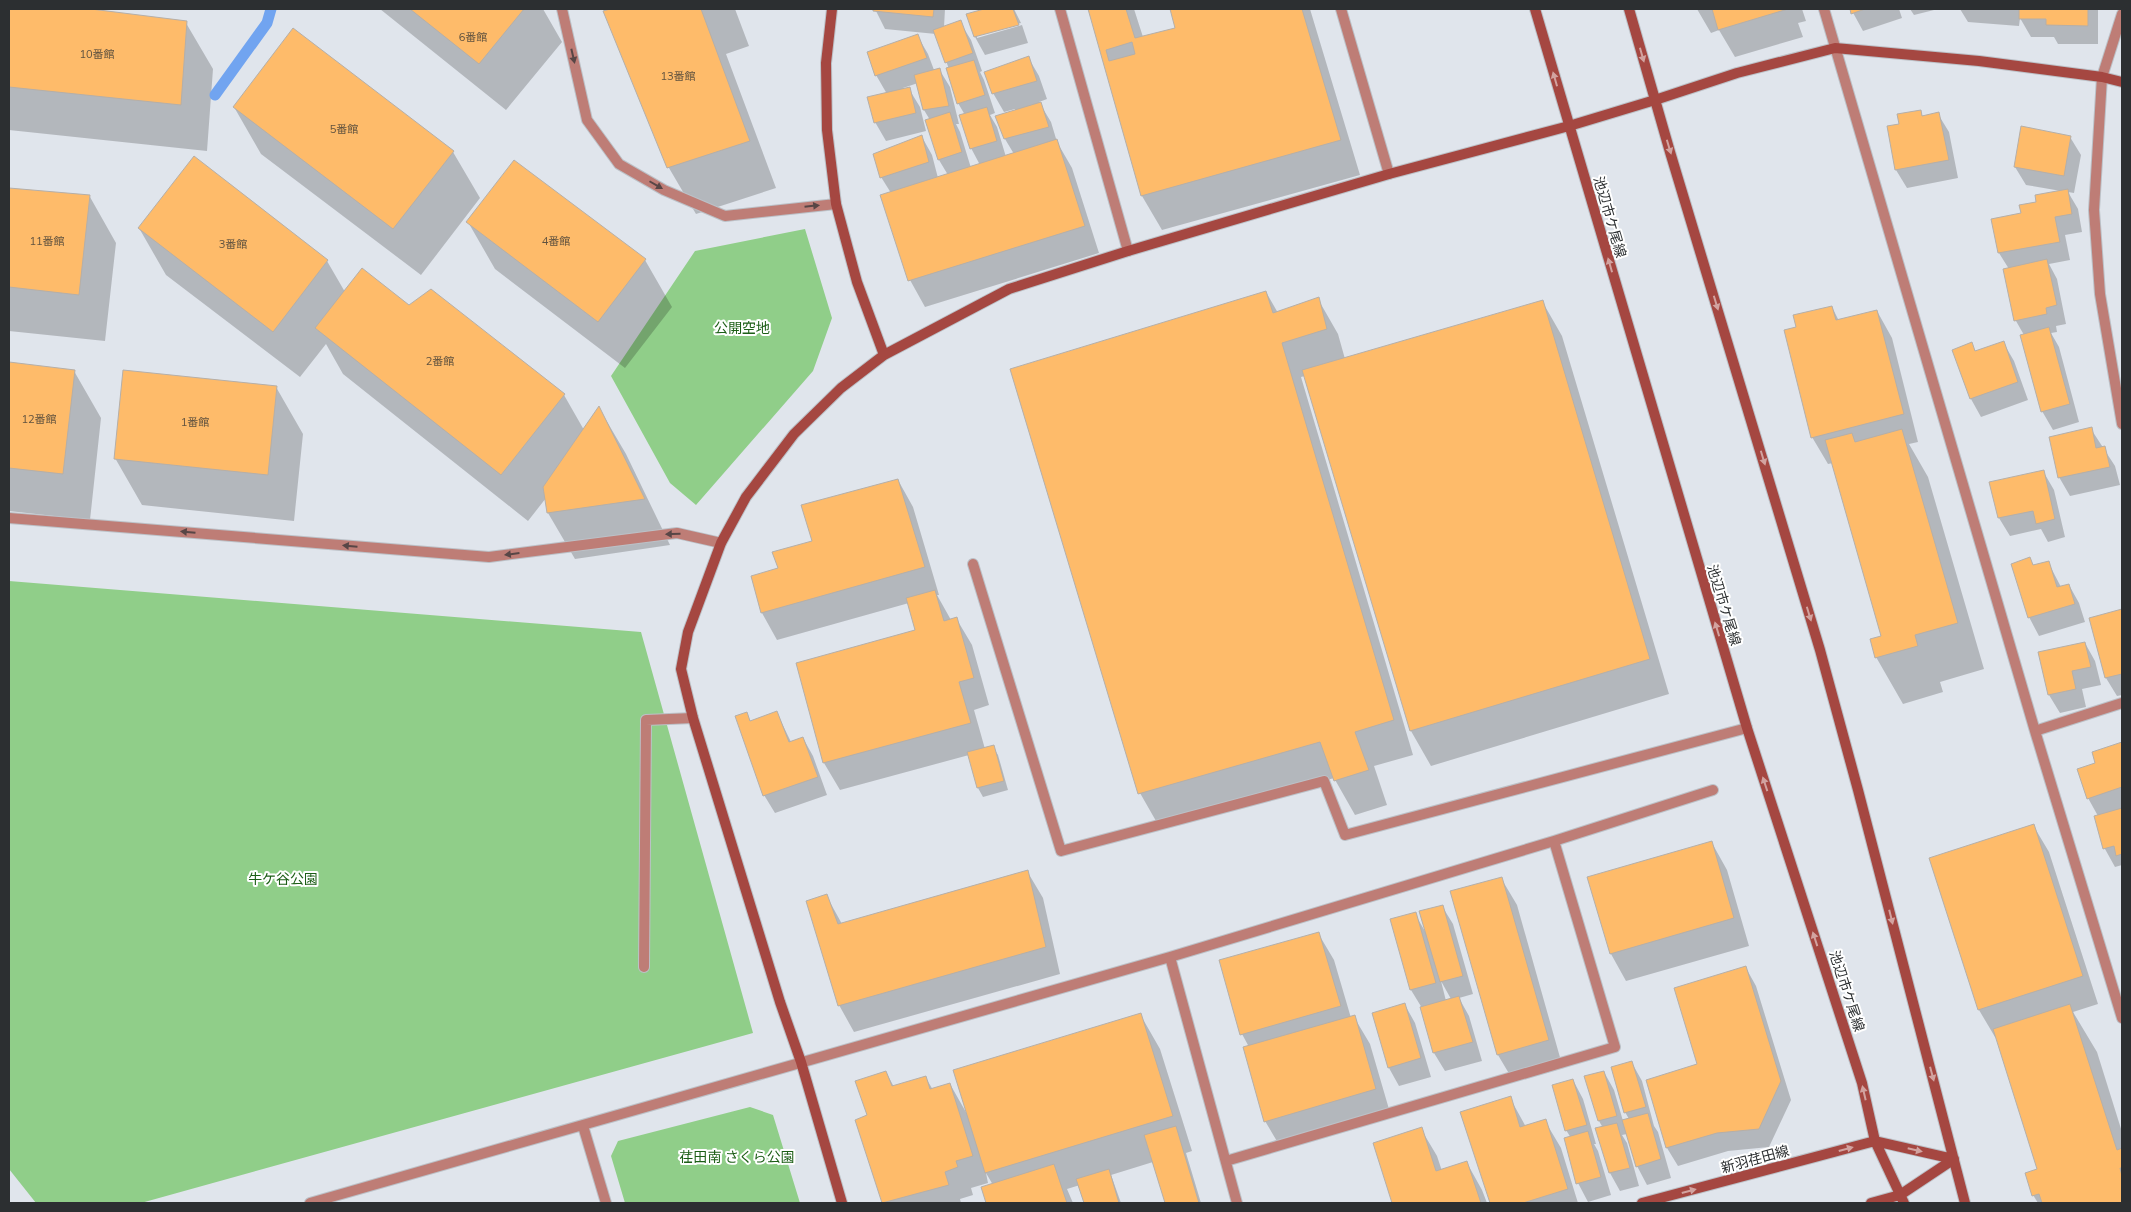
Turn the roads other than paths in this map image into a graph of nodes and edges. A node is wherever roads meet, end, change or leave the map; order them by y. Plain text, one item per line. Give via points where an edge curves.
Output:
1 (562, 9) edge
2 (832, 9) edge
3 (1060, 9) edge
4 (1341, 9) edge
5 (1535, 9) edge
6 (1629, 9) edge
7 (1824, 9) edge
8 (2122, 14) edge
9 (1835, 48) junction
10 (2102, 77) junction
11 (2122, 82) edge
12 (1655, 100) junction
13 (1569, 126) junction
14 (1389, 174) junction
15 (836, 204) junction
16 (1128, 251) junction
17 (884, 355) junction
18 (2122, 424) edge
19 (9, 518) edge
20 (721, 543) junction
21 (973, 564) dead end
22 (2122, 703) edge
23 (693, 718) junction
24 (1747, 728) junction
25 (2035, 731) junction
26 (1713, 790) dead end
27 (1554, 841) junction
28 (1170, 957) junction
29 (644, 967) dead end
30 (2122, 1018) edge
31 (801, 1062) junction
32 (583, 1126) junction
33 (1875, 1141) junction
34 (1954, 1159) junction
35 (1226, 1162) junction
36 (1902, 1199) edge
37 (310, 1203) edge
38 (606, 1203) edge
39 (842, 1203) edge
40 (1237, 1203) edge
41 (1642, 1203) edge
42 (1871, 1203) edge
43 (1965, 1203) edge

1 -> 15 street via 587,120 619,164 664,190 725,216
2 - 15 street via 826,63 827,130
3 - 16 street
4 - 14 street
13 -> 5 street, 池辺市ケ尾線
6 -> 12 street
7 - 9 street
8 - 10 street
9 - 10 street via 1979,61
9 - 12 street via 1737,73
9 - 25 street
10 - 11 street
10 - 18 street via 2094,210 2100,294
12 - 13 street
12 -> 34 street via 1820,650
13 - 14 street
24 -> 13 street, 池辺市ケ尾線
14 - 16 street
15 - 17 street via 857,282
16 - 17 street via 1009,289
17 - 20 street via 841,388 794,434 746,497
20 -> 19 street via 677,533 489,557
20 - 23 street via 688,632 681,669
21 - 24 street via 1062,851 1324,781 1345,835
22 - 25 street
23 - 29 street via 646,720
23 - 31 street
33 -> 24 street, 池辺市ケ尾線 via 1862,1083
25 - 30 street
26 - 27 street
27 - 28 street
27 - 35 street via 1615,1047
28 - 31 street
28 - 35 street
31 - 32 street
31 - 39 street
32 - 37 street
32 - 38 street
33 -> 34 street
33 - 36 street, 池辺市ケ尾線
41 -> 33 street, 新羽荏田線
34 - 36 street
34 - 43 street
35 - 40 street
36 - 42 street

